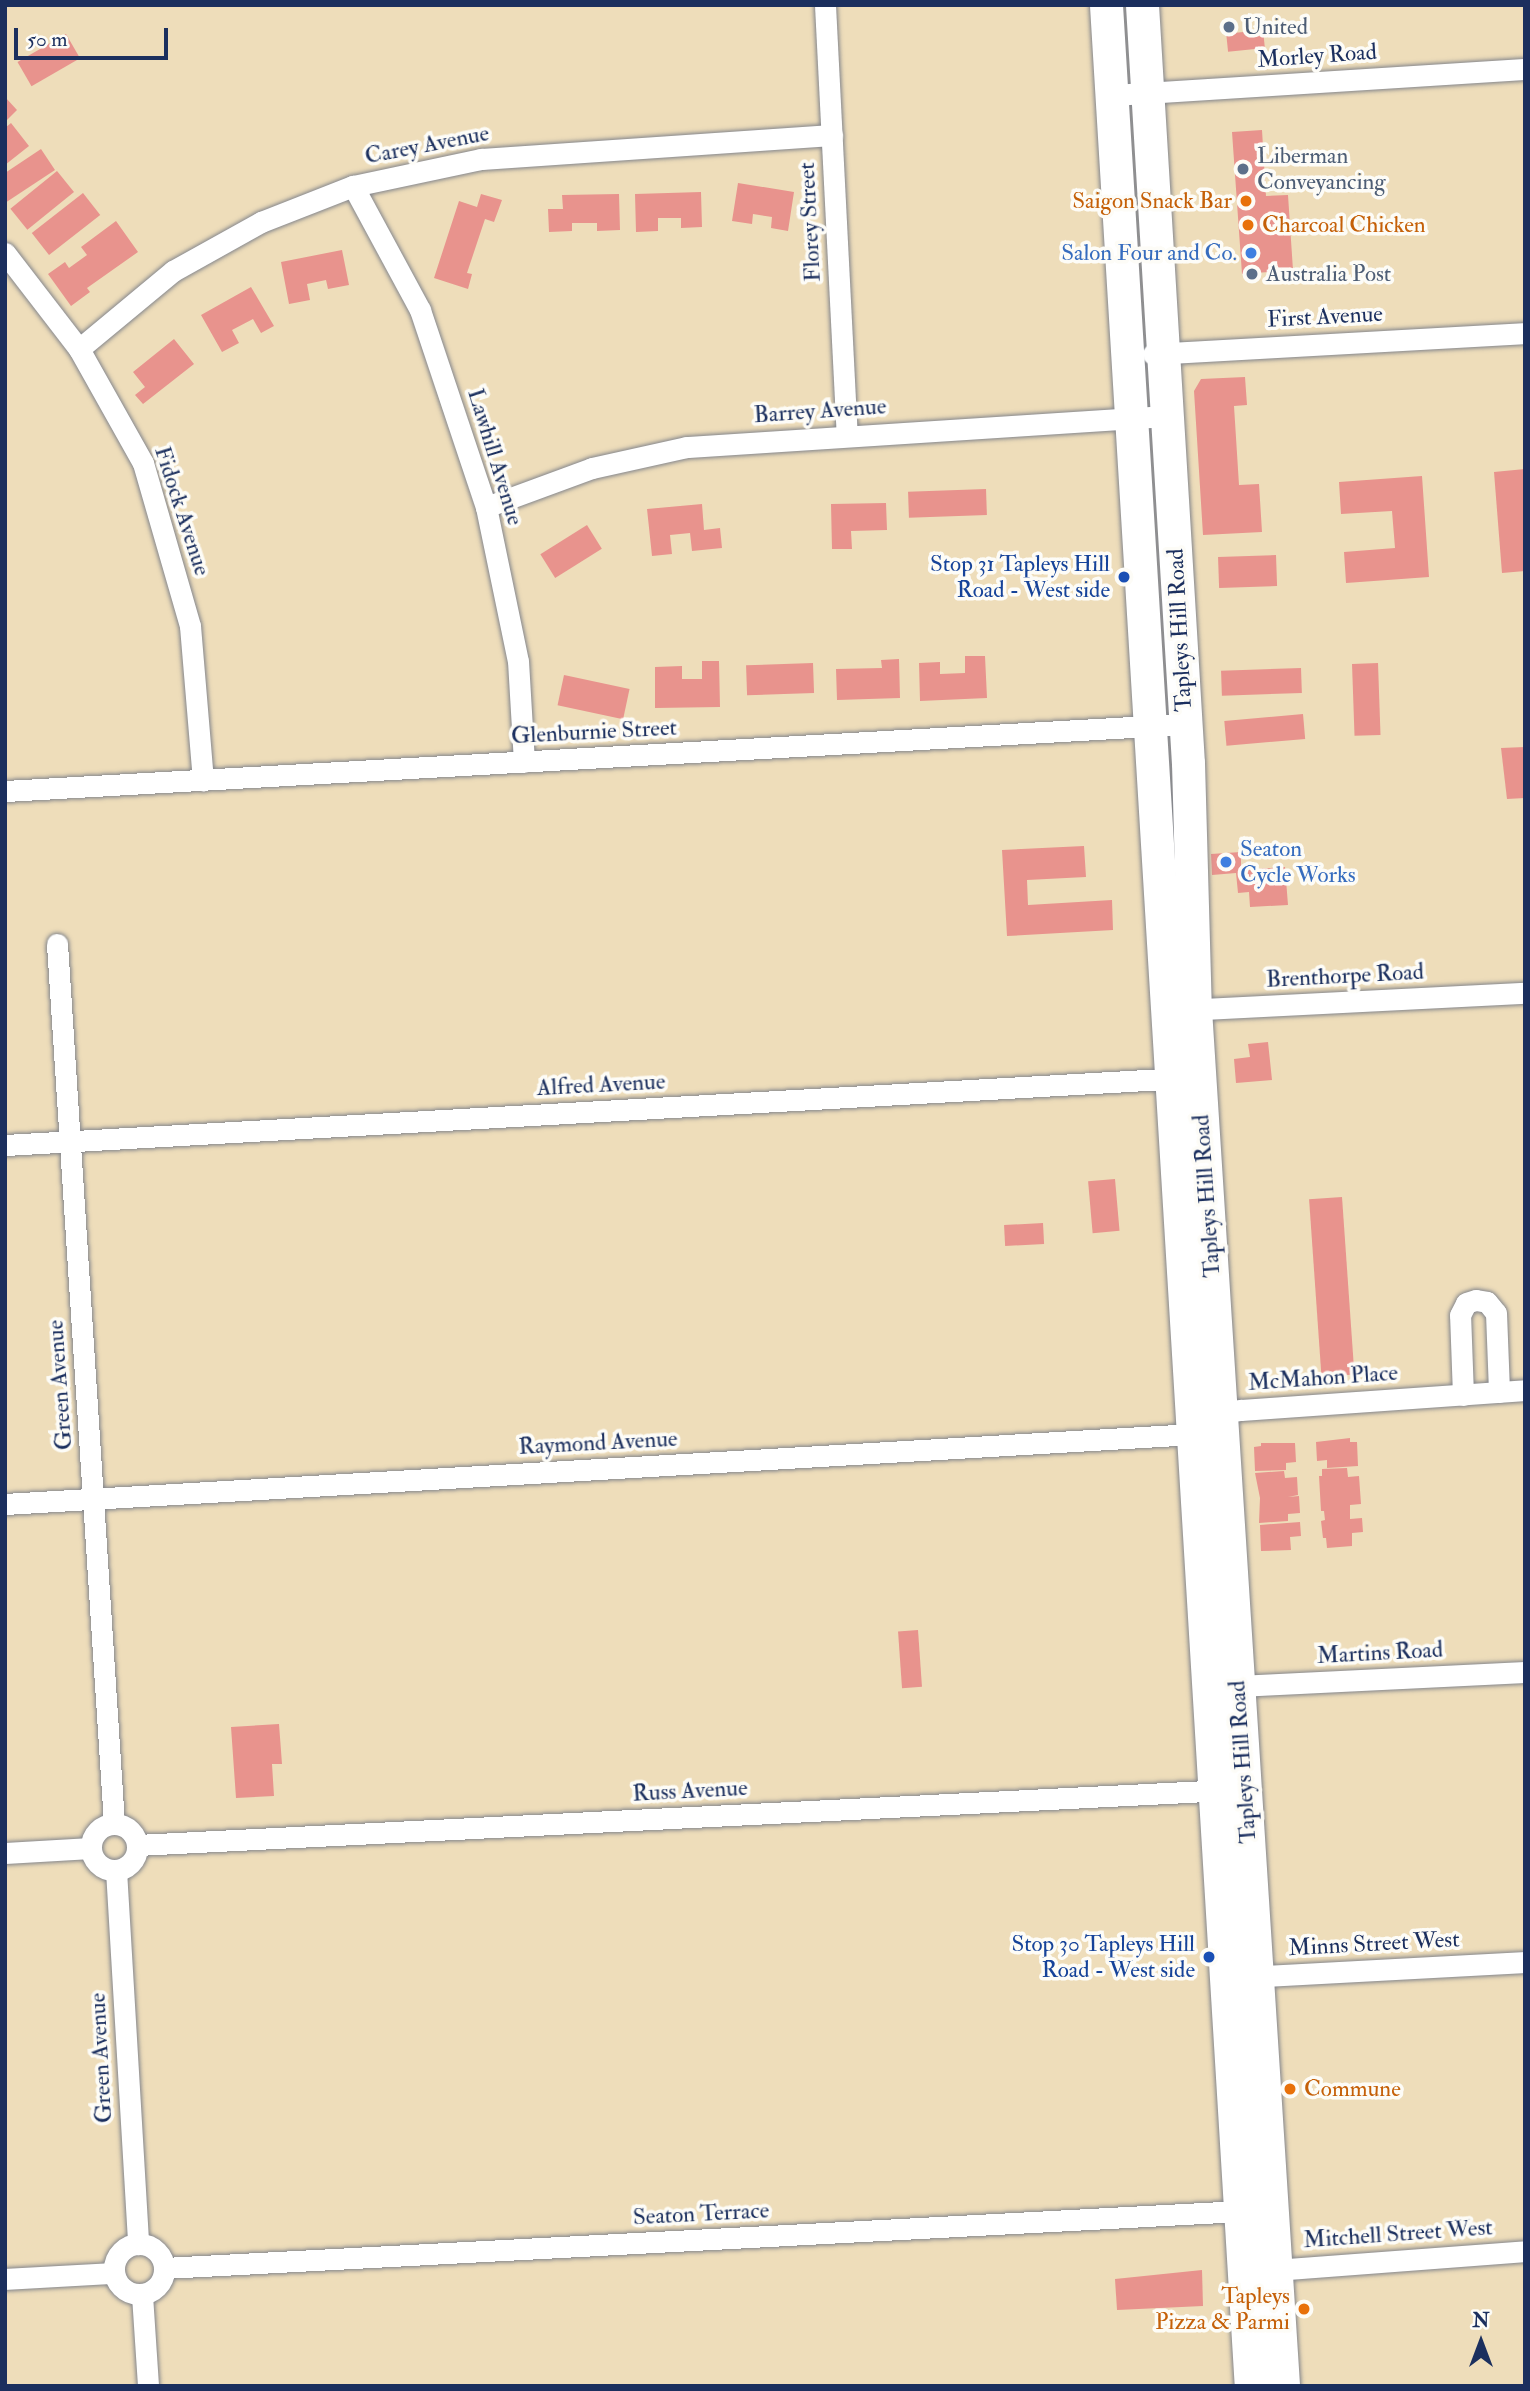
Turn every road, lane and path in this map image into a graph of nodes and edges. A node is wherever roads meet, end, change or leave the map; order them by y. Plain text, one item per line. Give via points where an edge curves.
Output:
1 (825, 5) edge
2 (1106, 5) edge
3 (1142, 5) edge
4 (1525, 69) edge
5 (1147, 94) junction
6 (1112, 95) junction
7 (832, 135) junction
8 (353, 186) junction
9 (5, 253) edge
10 (1525, 333) edge
11 (79, 349) junction
12 (1163, 353) junction
13 (1128, 355) junction
14 (1167, 416) junction
15 (1131, 417) junction
16 (847, 435) junction
17 (486, 507) junction
18 (1185, 724) junction
19 (1150, 727) junction
20 (524, 762) junction
21 (204, 780) junction
22 (5, 791) edge
23 (57, 944) dead end
24 (1525, 993) edge
25 (1181, 1010) junction
26 (1185, 1077) junction
27 (72, 1142) junction
28 (5, 1145) edge
29 (1525, 1390) edge
30 (1499, 1392) junction
31 (1463, 1395) junction
32 (1220, 1413) junction
33 (1193, 1434) junction
34 (93, 1499) junction
35 (5, 1504) edge
36 (1525, 1672) edge
37 (1238, 1686) junction
38 (1230, 1790) junction
39 (114, 1824) junction
40 (137, 1845) junction
41 (91, 1848) junction
42 (5, 1853) edge
43 (116, 1870) junction
44 (1525, 1962) edge
45 (1241, 1977) junction
46 (1240, 2211) junction
47 (138, 2244) junction
48 (1525, 2251) edge
49 (164, 2268) junction
50 (1275, 2270) junction
51 (113, 2273) junction
52 (5, 2280) edge
53 (142, 2295) junction
54 (148, 2386) edge
55 (1251, 2386) edge
56 (1283, 2386) edge

1 - 7 street, Florey Street
2 - 6 main road, Tapleys Hill Road
3 - 5 main road, Tapleys Hill Road
4 - 5 street, Morley Road
5 - 6 street, Morley Road
5 - 12 main road, Tapleys Hill Road
6 - 13 main road, Tapleys Hill Road
7 - 8 street, Carey Avenue via 481,159
7 - 16 street, Florey Street
8 - 11 street, Carey Avenue via 261,222 173,271
8 - 17 street, Lawhill Avenue via 420,310
9 - 11 street, Fidock Avenue
10 - 12 street, First Avenue
11 - 21 street, Fidock Avenue via 144,463 190,626
12 - 13 street, First Avenue
12 - 14 main road, Tapleys Hill Road
13 - 15 main road, Tapleys Hill Road
14 - 15 street, Barrey Avenue
14 - 18 main road, Tapleys Hill Road
15 - 16 street, Barrey Avenue
15 - 19 main road, Tapleys Hill Road
16 - 17 street, Barrey Avenue via 688,447 592,468
17 - 20 street, Lawhill Avenue via 517,661
18 - 19 street, Glenburnie Street
18 - 25 main road, Tapleys Hill Road
19 - 20 street, Glenburnie Street
19 - 25 main road, Tapleys Hill Road
20 - 21 street, Glenburnie Street
21 - 22 street, Glenburnie Street
23 - 27 street, Green Avenue
24 - 25 street, Brenthorpe Road
25 - 26 main road, Tapleys Hill Road
26 - 27 street, Alfred Avenue
26 - 32 main road, Tapleys Hill Road
26 - 33 main road, Tapleys Hill Road
27 - 28 street, Alfred Avenue
27 - 34 street, Green Avenue
29 - 30 street, McMahon Place
30 - 31 street, McMahon Place
30 - 31 street via 1496,1312 1487,1302 1476,1300 1466,1303 1460,1315
31 - 32 street, McMahon Place
32 - 33 street, McMahon Place
32 - 37 main road, Tapleys Hill Road
33 - 34 street, Raymond Avenue
33 - 38 main road, Tapleys Hill Road
34 - 35 street, Raymond Avenue
34 - 39 street, Green Avenue
36 - 37 street, Martins Road
37 - 38 main road, Tapleys Hill Road
38 - 40 street, Russ Avenue
38 - 45 main road, Tapleys Hill Road
39 - 40 street via 132,1833
39 - 41 street via 95,1834
40 - 43 street via 134,1859
41 - 42 street
41 - 43 street via 96,1862
43 - 47 street, Green Avenue
44 - 45 street, Minns Street West
45 - 46 main road, Tapleys Hill Road
45 - 50 main road, Tapleys Hill Road
46 - 49 street, Seaton Terrace
46 - 55 main road, Tapleys Hill Road
47 - 49 street via 152,2247
47 - 51 street via 122,2250
48 - 50 street, Mitchell Street West
49 - 53 street via 158,2286
50 - 56 main road, Tapleys Hill Road
51 - 52 street
51 - 53 street via 123,2290
53 - 54 street

